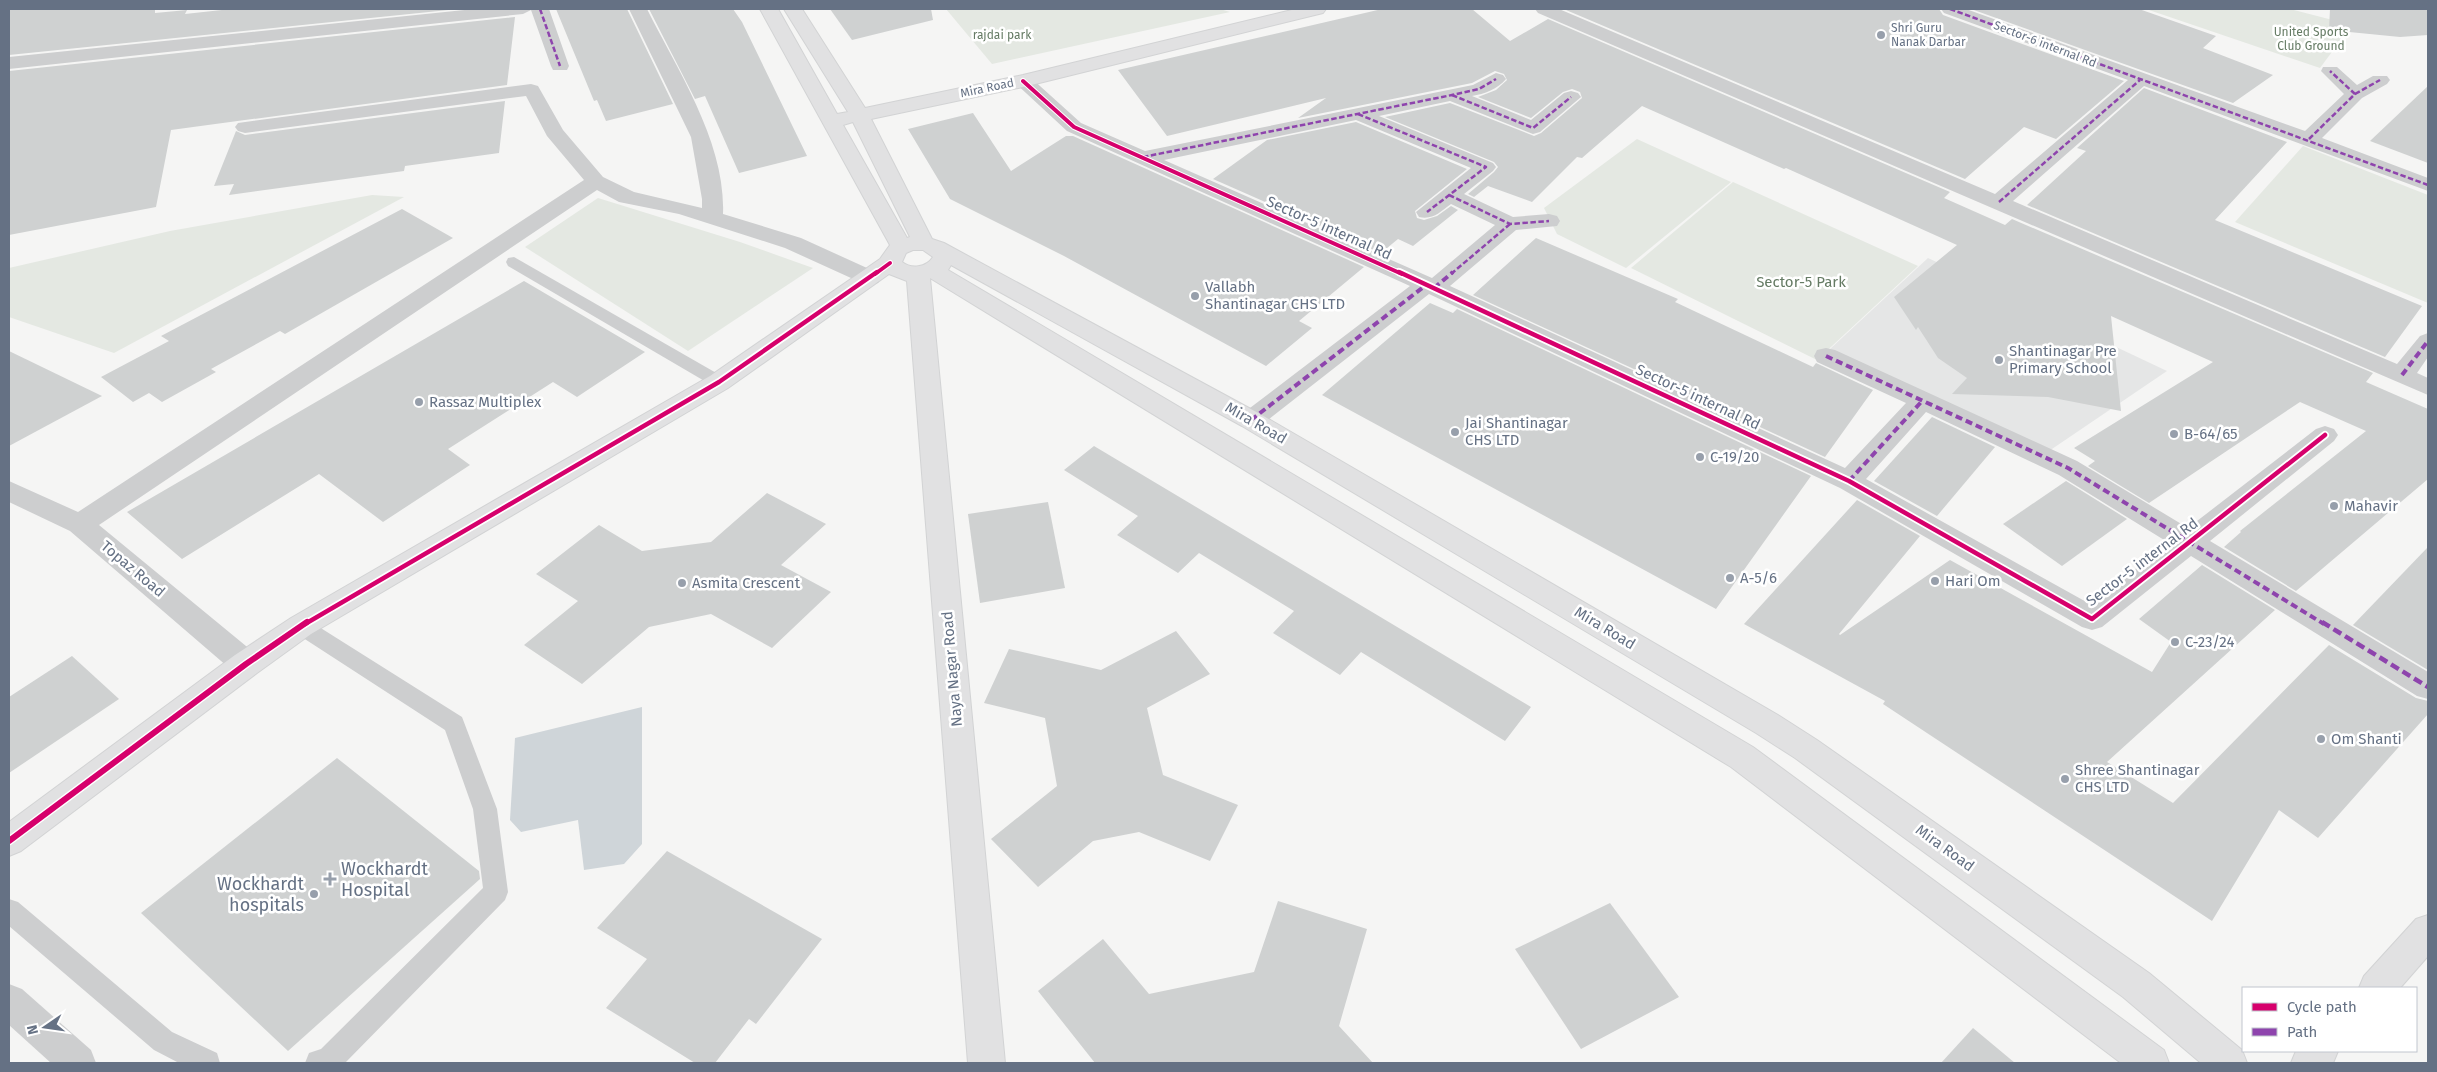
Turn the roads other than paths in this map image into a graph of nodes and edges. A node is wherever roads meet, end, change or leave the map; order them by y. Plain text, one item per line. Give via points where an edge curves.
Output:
1 (523, 9) edge
2 (540, 9) edge
3 (638, 9) edge
4 (769, 9) edge
5 (793, 9) edge
6 (1317, 9) edge
7 (1544, 9) edge
8 (1950, 9) edge
9 (9, 63) edge
10 (560, 66) dead end
11 (2330, 71) dead end
12 (1496, 79) dead end
13 (2140, 80) junction
14 (2380, 80) dead end
15 (1023, 81) junction
16 (2355, 94) junction
17 (1452, 95) junction
18 (1571, 97) dead end
19 (860, 114) junction
20 (1358, 114) junction
21 (832, 121) junction
22 (245, 127) dead end
23 (2310, 139) junction
24 (1141, 158) junction
25 (596, 181) junction
26 (2428, 185) edge
27 (1449, 195) junction
28 (1999, 202) junction
29 (1428, 212) dead end
30 (712, 218) junction
31 (1549, 220) dead end
32 (1510, 224) junction
33 (929, 260) junction
34 (514, 262) dead end
35 (887, 262) junction
36 (1430, 286) junction
37 (2428, 341) edge
38 (1826, 356) dead end
39 (2402, 375) junction
40 (719, 382) junction
41 (2428, 386) edge
42 (1923, 400) junction
43 (1251, 420) junction
44 (2325, 435) dead end
45 (1849, 481) junction
46 (9, 491) edge
47 (80, 524) junction
48 (2190, 541) junction
49 (301, 626) junction
50 (246, 664) junction
51 (2428, 687) edge
52 (9, 841) edge
53 (9, 910) edge
54 (2428, 932) edge
55 (2378, 987) edge
56 (9, 1001) edge
57 (2319, 1052) edge
58 (78, 1063) edge
59 (207, 1063) edge
60 (319, 1063) edge
61 (986, 1063) edge
62 (2151, 1063) edge
63 (2229, 1063) edge
64 (2309, 1063) edge

1 - 9 street
2 - 10 street
3 - 30 street via 701,136 713,198
4 - 21 main road
5 - 19 main road
6 - 15 main road, Mira Road
7 - 28 street
8 - 13 street, Sector-6 internal Rd
11 - 16 street
12 - 17 street via 1479,89
13 - 23 street, Sector-6 internal Rd
13 - 28 street
14 - 16 street
15 - 19 main road, Mira Road
15 - 24 street, Sector-5 internal Rd via 1074,128
16 - 23 street
17 - 18 street via 1533,128
17 - 20 street
19 - 21 main road, Mira Road
19 - 33 main road
20 - 24 street
20 - 27 street via 1486,166
21 - 35 main road
22 - 25 street via 530,90 554,132
23 - 26 street, Sector-6 internal Rd
24 - 36 street, Sector-5 internal Rd
25 - 30 street via 627,197
25 - 47 street
27 - 29 street
27 - 32 street
28 - 39 street
30 - 35 street via 793,243
31 - 32 street
32 - 36 street
33 - 35 main road
33 - 35 main road, Mira Road via 905,274
33 - 43 main road, Mira Road
33 - 61 main road, Naya Nagar Road
33 - 62 main road, Mira Road via 1742,757
34 - 40 lane
35 - 40 main road
36 - 43 street
36 - 45 street, Sector-5 internal Rd
37 - 39 street
38 - 42 street, Sector-5 internal Rd
39 - 41 street
40 - 49 main road
42 - 45 street
42 - 48 street, Sector-5 internal Rd via 2068,468
43 - 63 main road, Mira Road via 1806,749 2136,986
44 - 48 street, Sector-5 internal Rd
45 - 48 street, Sector-5 internal Rd via 2092,618
46 - 47 street, Topaz Road
47 - 50 street, Topaz Road
48 - 51 street, Sector-5 internal Rd
49 - 50 main road
49 - 60 lane via 454,724 485,809 496,892 330,1059
50 - 52 main road
53 - 59 lane via 163,1041
54 - 55 main road
56 - 58 street
57 - 64 main road

